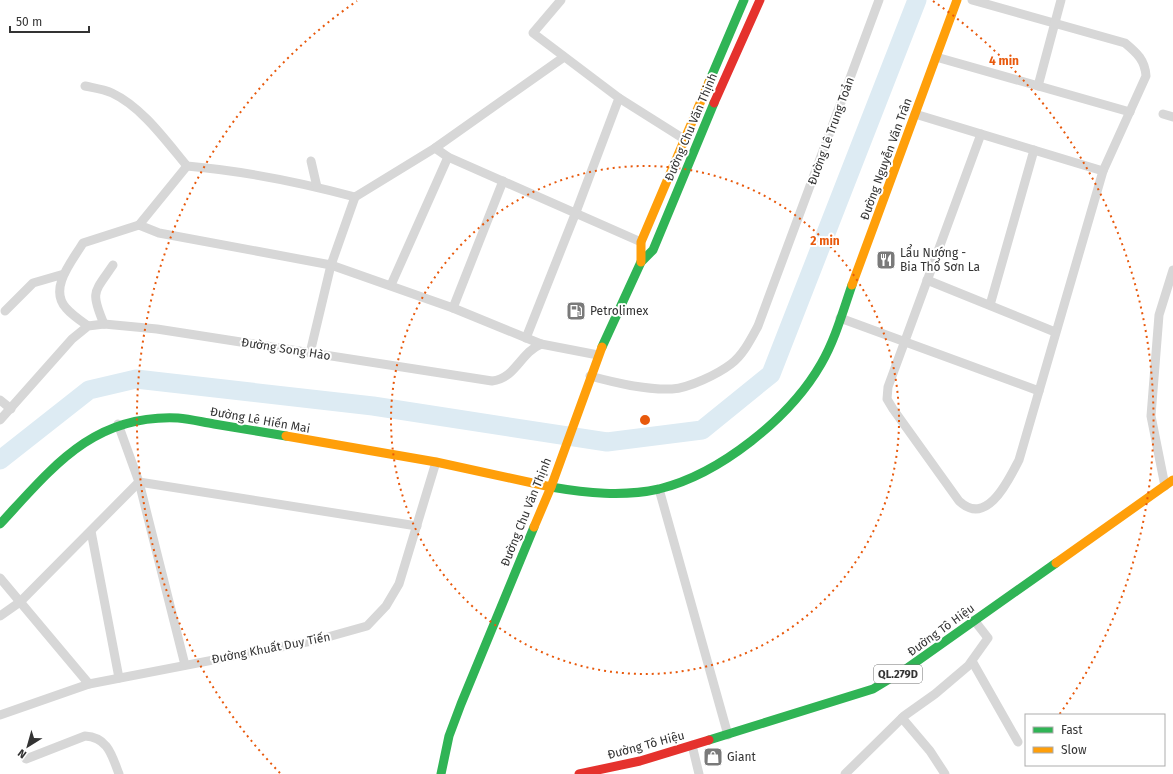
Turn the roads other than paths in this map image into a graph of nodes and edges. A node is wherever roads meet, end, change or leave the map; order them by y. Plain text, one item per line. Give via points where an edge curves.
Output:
1 (561, 0) edge
2 (744, 0) edge
3 (760, 0) edge
4 (879, 0) edge
5 (957, 0) edge
6 (972, 0) edge
7 (1061, 0) edge
8 (1055, 23) junction
9 (564, 57) junction
10 (936, 57) junction
11 (85, 86) dead end
12 (1038, 86) junction
13 (619, 98) junction
14 (1130, 112) junction
15 (915, 114) junction
16 (1163, 114) dead end
17 (1173, 117) edge
18 (981, 134) junction
19 (684, 139) junction
20 (435, 148) junction
21 (1034, 150) junction
22 (448, 157) junction
23 (311, 161) dead end
24 (187, 166) junction
25 (1103, 171) junction
26 (503, 181) junction
27 (317, 187) junction
28 (355, 197) junction
29 (576, 212) junction
30 (139, 225) junction
31 (642, 242) junction
32 (641, 262) junction
33 (114, 265) dead end
34 (331, 265) junction
35 (1173, 270) edge
36 (64, 274) junction
37 (927, 280) junction
38 (391, 285) junction
39 (990, 305) junction
40 (453, 308) junction
41 (4, 311) dead end
42 (840, 318) junction
43 (104, 324) junction
44 (88, 326) junction
45 (1055, 332) junction
46 (526, 338) junction
47 (904, 342) junction
48 (541, 344) junction
49 (310, 352) junction
50 (598, 355) junction
51 (590, 376) junction
52 (1038, 392) junction
53 (0, 400) edge
54 (12, 409) junction
55 (0, 420) edge
56 (118, 424) junction
57 (436, 462) junction
58 (1173, 480) edge
59 (139, 482) junction
60 (1165, 486) junction
61 (551, 487) junction
62 (659, 489) junction
63 (0, 524) edge
64 (417, 526) junction
65 (91, 530) junction
66 (0, 578) edge
67 (20, 602) junction
68 (0, 616) edge
69 (974, 620) junction
70 (972, 662) junction
71 (185, 664) junction
72 (119, 678) junction
73 (89, 684) junction
74 (0, 715) edge
75 (902, 718) junction
76 (728, 735) junction
77 (1018, 742) dead end
78 (692, 745) junction
79 (26, 758) dead end
80 (627, 764) junction
81 (119, 774) edge
82 (442, 774) edge
83 (579, 774) edge
84 (629, 774) edge
85 (699, 774) edge
86 (845, 774) edge
87 (945, 774) edge

1 - 9 street via 533,33
2 - 19 main road, Đường Chu Văn Thịnh
3 - 32 main road, Đường Chu Văn Thịnh via 695,146 654,250
4 - 51 street, Đường Lê Trung Toản via 758,326 732,364 693,384 673,389 614,382
5 - 10 main road, Đường Nguyễn Văn Trân
6 - 8 street
7 - 8 street
8 - 12 street
8 - 14 street via 1125,43 1137,53 1146,64 1146,76
9 - 13 street
9 - 20 street
10 - 12 street
10 - 15 main road, Đường Nguyễn Văn Trân
11 - 24 street via 112,94 125,102 152,124
12 - 14 street
13 - 19 street
13 - 29 street
14 - 25 street
15 - 18 street
15 - 42 main road, Đường Nguyễn Văn Trân
16 - 17 street
18 - 21 street
18 - 37 street
19 - 31 main road, Đường Chu Văn Thịnh
20 - 22 street
20 - 28 street
21 - 25 street
21 - 39 street
22 - 26 street
22 - 38 street
23 - 27 street
24 - 27 street via 234,170
24 - 30 street
25 - 45 street
26 - 29 street
26 - 40 street
27 - 28 street
28 - 34 street
29 - 31 street
29 - 46 street
30 - 34 street via 159,233
30 - 36 street via 83,243
31 - 32 main road, Đường Chu Văn Thịnh
32 - 50 main road, Đường Chu Văn Thịnh
33 - 43 street via 97,288 95,295 95,303
34 - 38 street
34 - 49 street
35 - 60 street via 1159,315 1151,416
36 - 41 street via 34,283
36 - 44 street via 60,289 62,302
37 - 39 street
37 - 47 street
38 - 40 street
39 - 45 street
40 - 46 street
42 - 47 street
42 - 62 main road, Đường Nguyễn Văn Trân via 817,374 782,414 749,443 726,458 688,479
43 - 44 street, Đường Song Hào
43 - 49 street, Đường Song Hào via 157,329
44 - 54 street via 72,339
45 - 52 street
46 - 48 street
47 - 52 street
47 - 52 street via 888,387 887,399 965,507 980,508 1000,494 1019,460
48 - 49 street, Đường Song Hào via 526,354 508,376 492,381
48 - 50 street
50 - 51 main road, Đường Chu Văn Thịnh
51 - 61 main road, Đường Chu Văn Thịnh
53 - 54 street
54 - 55 street
56 - 57 main road, Đường Lê Hiến Mai via 158,417 179,418
56 - 59 street
56 - 63 main road, Đường Lê Hiến Mai via 90,438 58,462
57 - 61 main road, Đường Lê Hiến Mai
57 - 64 street, Đường Khuất Duy Tiến
58 - 60 main road, Đường Tô Hiệu / QL.279D
59 - 64 street
59 - 65 street
59 - 71 street
60 - 69 main road, Đường Tô Hiệu / QL.279D
61 - 62 main road, Đường Nguyễn Văn Trân via 614,493
61 - 82 main road, Đường Chu Văn Thịnh via 461,704 449,736
62 - 76 street
64 - 71 street, Đường Khuất Duy Tiến via 399,584 386,606 367,626 317,640
65 - 67 street
65 - 72 street
66 - 67 street
67 - 68 street
67 - 73 street
69 - 70 street via 988,638
69 - 76 main road, Đường Tô Hiệu / QL.279D via 906,669 873,689
70 - 75 street
70 - 77 street
71 - 72 street, Đường Khuất Duy Tiến
72 - 73 street, Đường Khuất Duy Tiến
73 - 74 street, Đường Khuất Duy Tiến
75 - 86 street
75 - 87 street via 930,751
76 - 78 main road, Đường Tô Hiệu / QL.279D
78 - 80 main road, Đường Tô Hiệu / QL.279D
78 - 85 street
79 - 81 street via 91,736 110,749
80 - 83 main road, Đường Tô Hiệu / QL.279D
80 - 84 street

